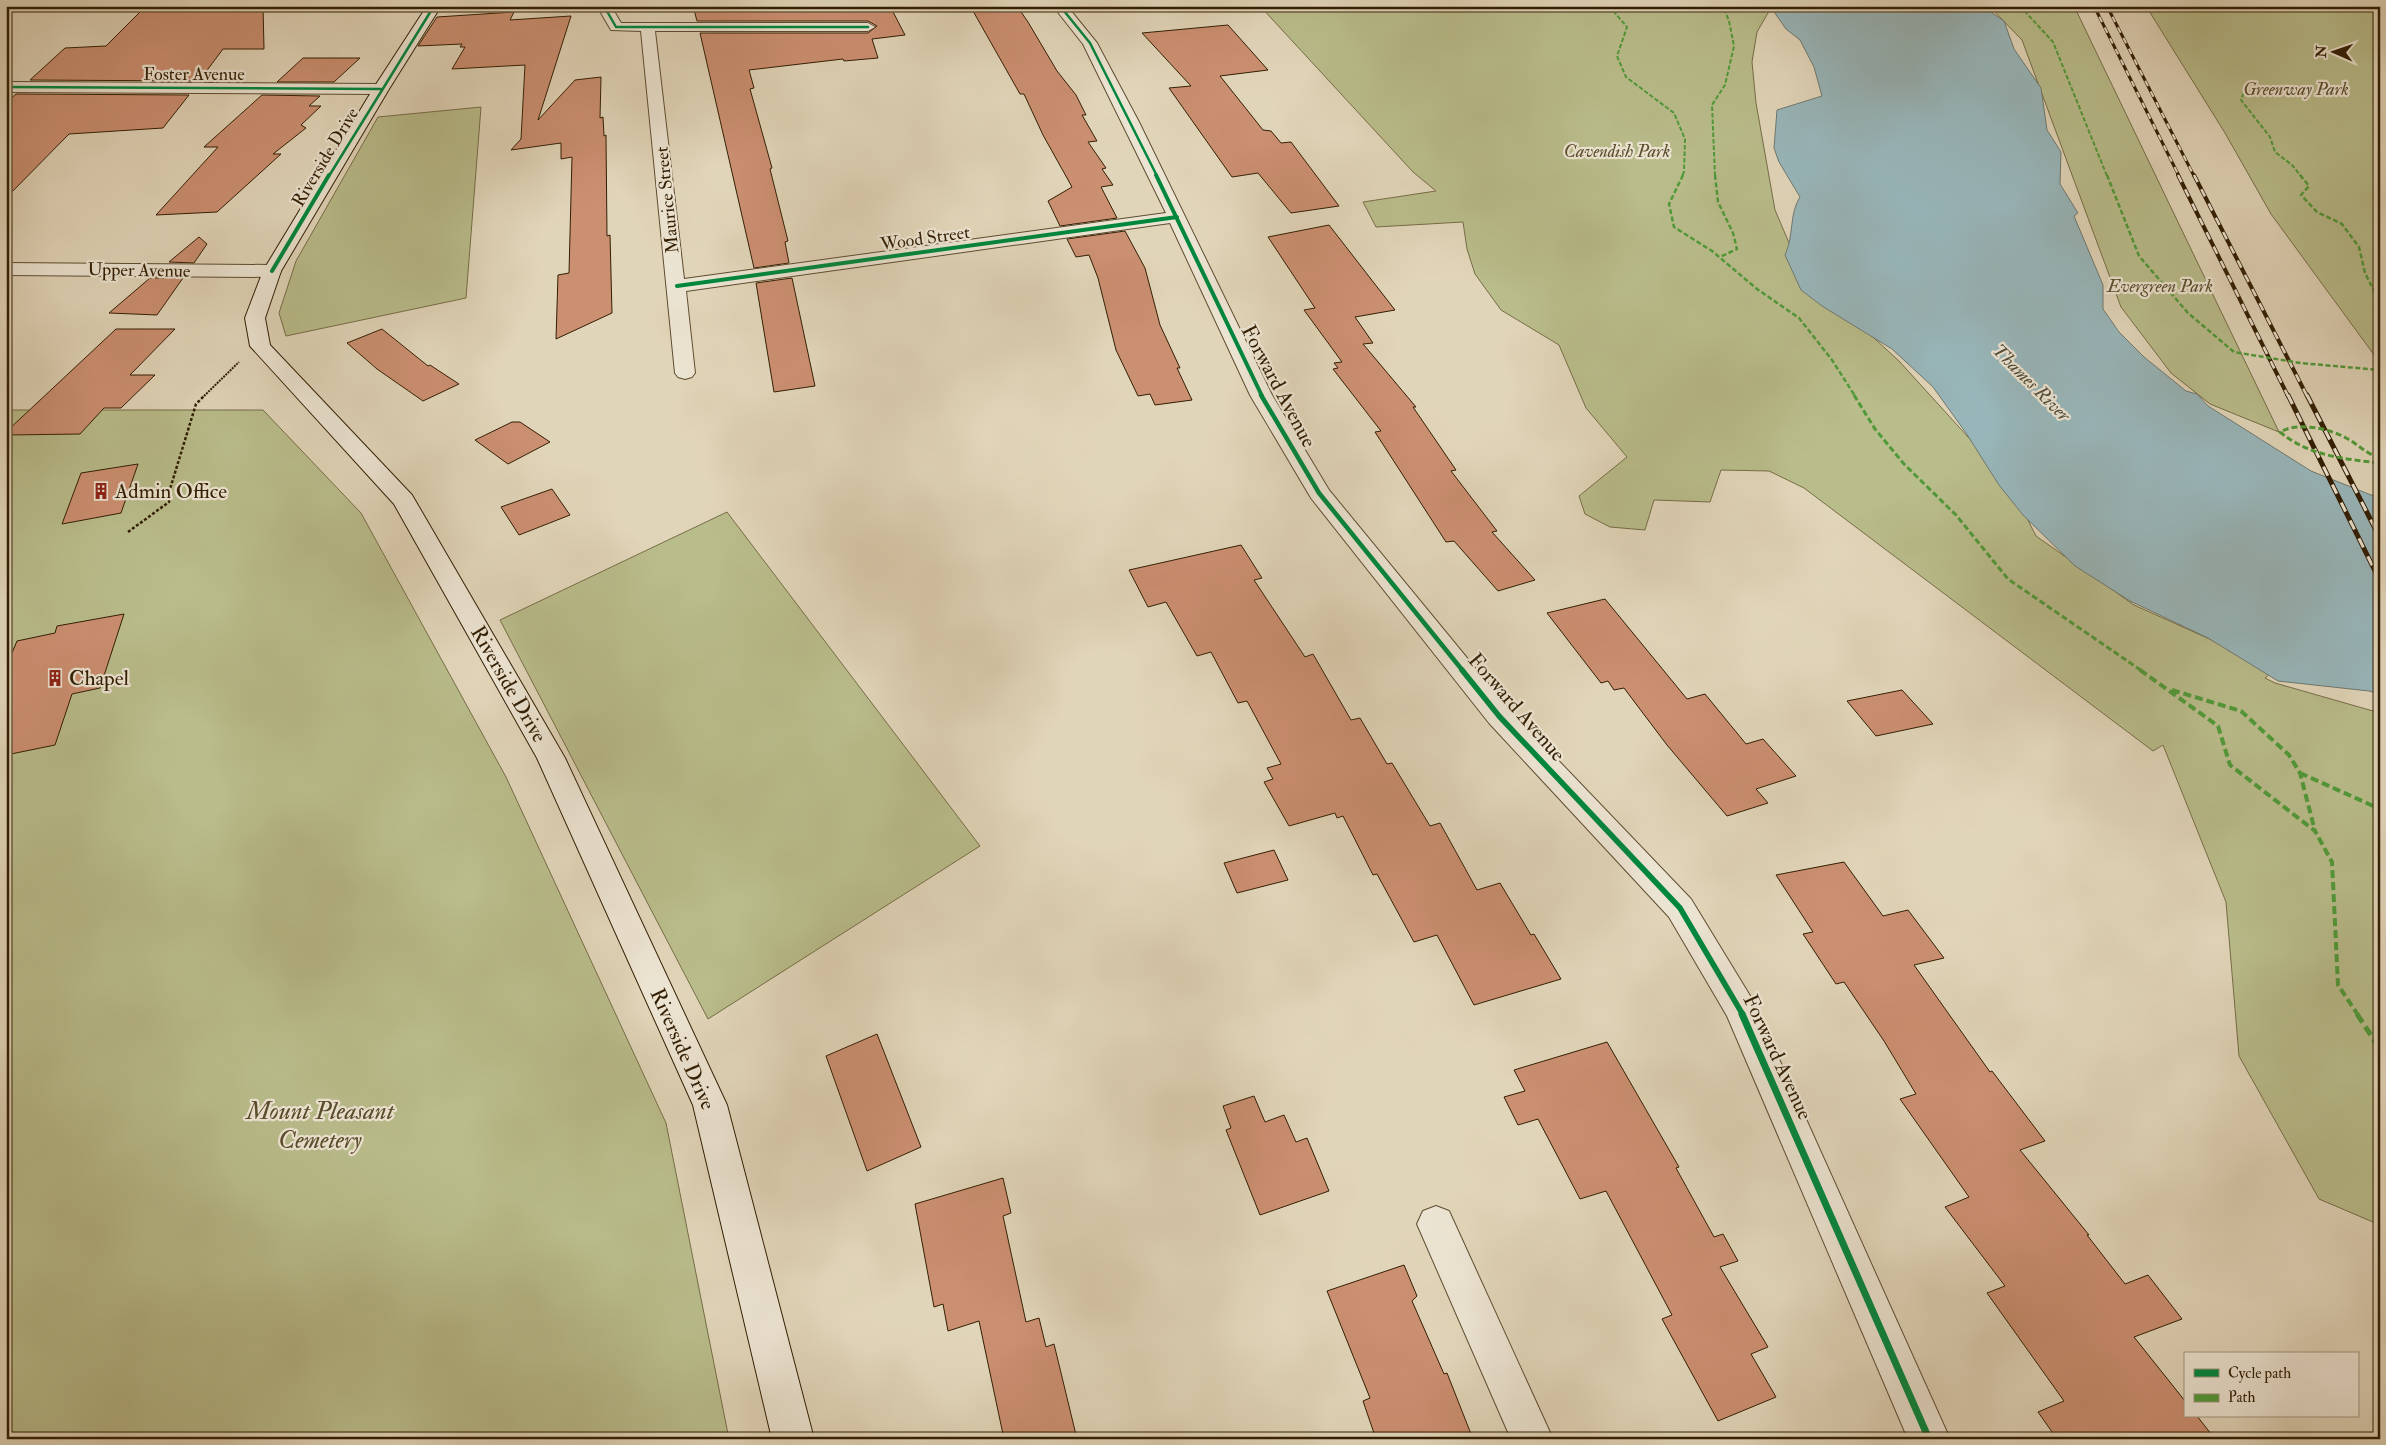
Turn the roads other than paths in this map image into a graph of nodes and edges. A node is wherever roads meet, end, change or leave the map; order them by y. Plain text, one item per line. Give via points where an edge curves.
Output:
1 (434, 6) edge
2 (604, 6) edge
3 (1060, 6) edge
4 (868, 27) dead end
5 (648, 28) junction
6 (6, 87) edge
7 (381, 88) junction
8 (1177, 217) junction
9 (6, 269) edge
10 (272, 271) junction
11 (677, 286) junction
12 (685, 373) dead end
13 (1436, 1224) dead end
14 (793, 1439) edge
15 (1532, 1439) edge
16 (1928, 1439) edge

1 - 7 street, Riverside Drive
2 - 5 street via 616,27
3 - 8 street, Forward Avenue via 1090,43
4 - 5 street
5 - 11 street, Maurice Street
6 - 7 street, Foster Avenue
7 - 10 street, Riverside Drive
8 - 11 street, Wood Street
8 - 16 street, Forward Avenue via 1261,395 1319,493 1499,716 1680,908 1740,1009
9 - 10 street, Upper Avenue
10 - 14 street, Riverside Drive via 255,318 260,346 404,500 551,758 710,1105
11 - 12 street, Maurice Street
13 - 15 street

